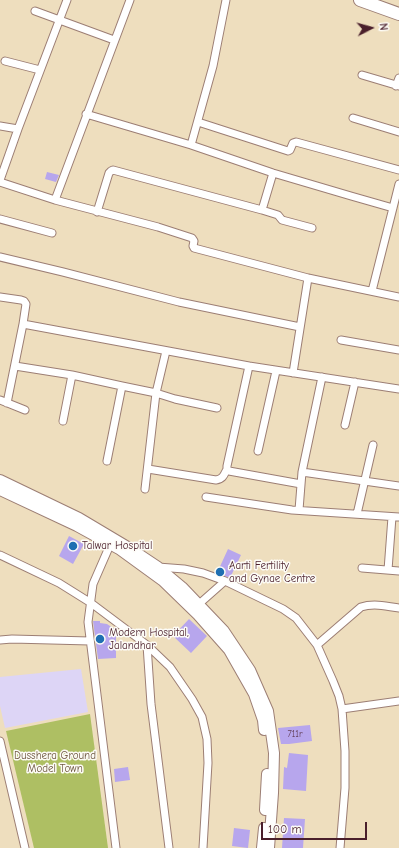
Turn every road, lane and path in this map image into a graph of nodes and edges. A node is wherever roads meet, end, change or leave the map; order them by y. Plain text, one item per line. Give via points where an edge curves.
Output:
1 (67, 0) edge
2 (130, 0) edge
3 (226, 0) edge
4 (360, 0) edge
5 (384, 0) edge
6 (399, 6) edge
7 (36, 11) dead end
8 (399, 14) edge
9 (59, 20) junction
10 (114, 40) junction
11 (5, 60) dead end
12 (40, 70) junction
13 (362, 75) dead end
14 (399, 78) edge
15 (398, 86) edge
16 (86, 114) junction
17 (353, 118) dead end
18 (198, 122) junction
19 (0, 126) edge
20 (18, 129) junction
21 (399, 132) edge
22 (191, 146) junction
23 (399, 170) edge
24 (273, 173) junction
25 (0, 181) edge
26 (399, 184) edge
27 (55, 200) junction
28 (393, 208) junction
29 (262, 210) junction
30 (97, 212) junction
31 (0, 219) edge
32 (312, 228) dead end
33 (52, 233) dead end
34 (0, 257) edge
35 (308, 278) junction
36 (372, 292) junction
37 (0, 297) edge
38 (399, 297) edge
39 (23, 324) junction
40 (300, 327) junction
41 (342, 340) dead end
42 (399, 350) edge
43 (166, 351) junction
44 (14, 366) junction
45 (249, 366) junction
46 (276, 371) junction
47 (293, 373) junction
48 (72, 376) junction
49 (322, 377) junction
50 (354, 382) junction
51 (122, 386) junction
52 (399, 389) edge
53 (156, 393) junction
54 (3, 401) edge
55 (218, 408) dead end
56 (25, 410) dead end
57 (62, 421) dead end
58 (346, 425) dead end
59 (373, 445) dead end
60 (258, 451) dead end
61 (107, 461) dead end
62 (148, 469) junction
63 (227, 469) junction
64 (302, 472) junction
65 (0, 480) edge
66 (364, 481) junction
67 (301, 484) junction
68 (399, 486) edge
69 (145, 489) dead end
70 (0, 490) edge
71 (206, 497) dead end
72 (299, 510) junction
73 (358, 514) junction
74 (396, 517) edge
75 (110, 544) junction
76 (0, 554) edge
77 (158, 567) junction
78 (362, 568) dead end
79 (388, 570) junction
80 (399, 571) edge
81 (225, 581) junction
82 (91, 603) junction
83 (199, 604) junction
84 (399, 608) edge
85 (0, 640) edge
86 (90, 641) junction
87 (147, 645) junction
88 (317, 645) junction
89 (399, 701) edge
90 (342, 709) junction
91 (0, 744) edge
92 (25, 848) edge
93 (116, 848) edge
94 (169, 848) edge
95 (203, 848) edge
96 (262, 848) edge
97 (269, 848) edge
98 (340, 848) edge

1 - 9 street
2 - 10 street
3 - 18 street via 213,66
4 - 8 highway
5 - 6 highway
7 - 9 street
9 - 10 street
9 - 12 street
10 - 16 street
11 - 12 street
12 - 20 street
13 - 15 street
14 - 15 street
16 - 22 street
16 - 27 street
17 - 21 street
18 - 22 street
18 - 23 street via 288,152 296,142
19 - 20 street
20 - 25 street
22 - 24 street
24 - 28 street
24 - 29 street
25 - 27 street
26 - 28 street
27 - 30 street
28 - 36 street
29 - 30 street via 113,170 109,173
29 - 32 street via 278,215 282,220
30 - 35 street via 192,238 194,248
31 - 33 street
34 - 40 street via 180,302
35 - 36 street
35 - 40 street
36 - 38 street
37 - 39 street via 24,301 26,307
39 - 43 street
39 - 44 street
40 - 47 street
41 - 42 street
43 - 45 street
43 - 53 street
44 - 48 street
44 - 54 street
45 - 46 street
45 - 63 street
46 - 47 street
46 - 60 street
47 - 49 street
48 - 51 street
48 - 57 street
49 - 50 street
49 - 64 street
50 - 52 street
50 - 58 street
51 - 53 street
51 - 61 street
53 - 55 street
53 - 62 street
54 - 56 street
59 - 66 street
62 - 63 street via 216,480 220,480
62 - 69 street
63 - 67 street
64 - 66 street
64 - 67 street
65 - 77 street via 79,518
66 - 68 street
66 - 73 street
67 - 72 street
70 - 75 street
71 - 72 street
72 - 73 street
73 - 74 street
74 - 79 street
75 - 82 street via 93,584
75 - 96 street via 164,581 198,615 229,650 254,694 263,720 267,755
76 - 82 street via 59,583
77 - 81 street via 184,569
77 - 83 street
78 - 79 street
79 - 80 street
81 - 83 street
81 - 88 street via 296,618
82 - 86 street via 88,622
82 - 87 street
83 - 97 street via 224,631 250,670 268,711 274,753
84 - 88 street via 373,605 362,607
85 - 86 street
86 - 93 street
87 - 94 street via 151,704
87 - 95 street via 170,667 202,717 208,763
88 - 90 street via 333,680
89 - 90 street
90 - 98 street via 345,788
91 - 92 street

